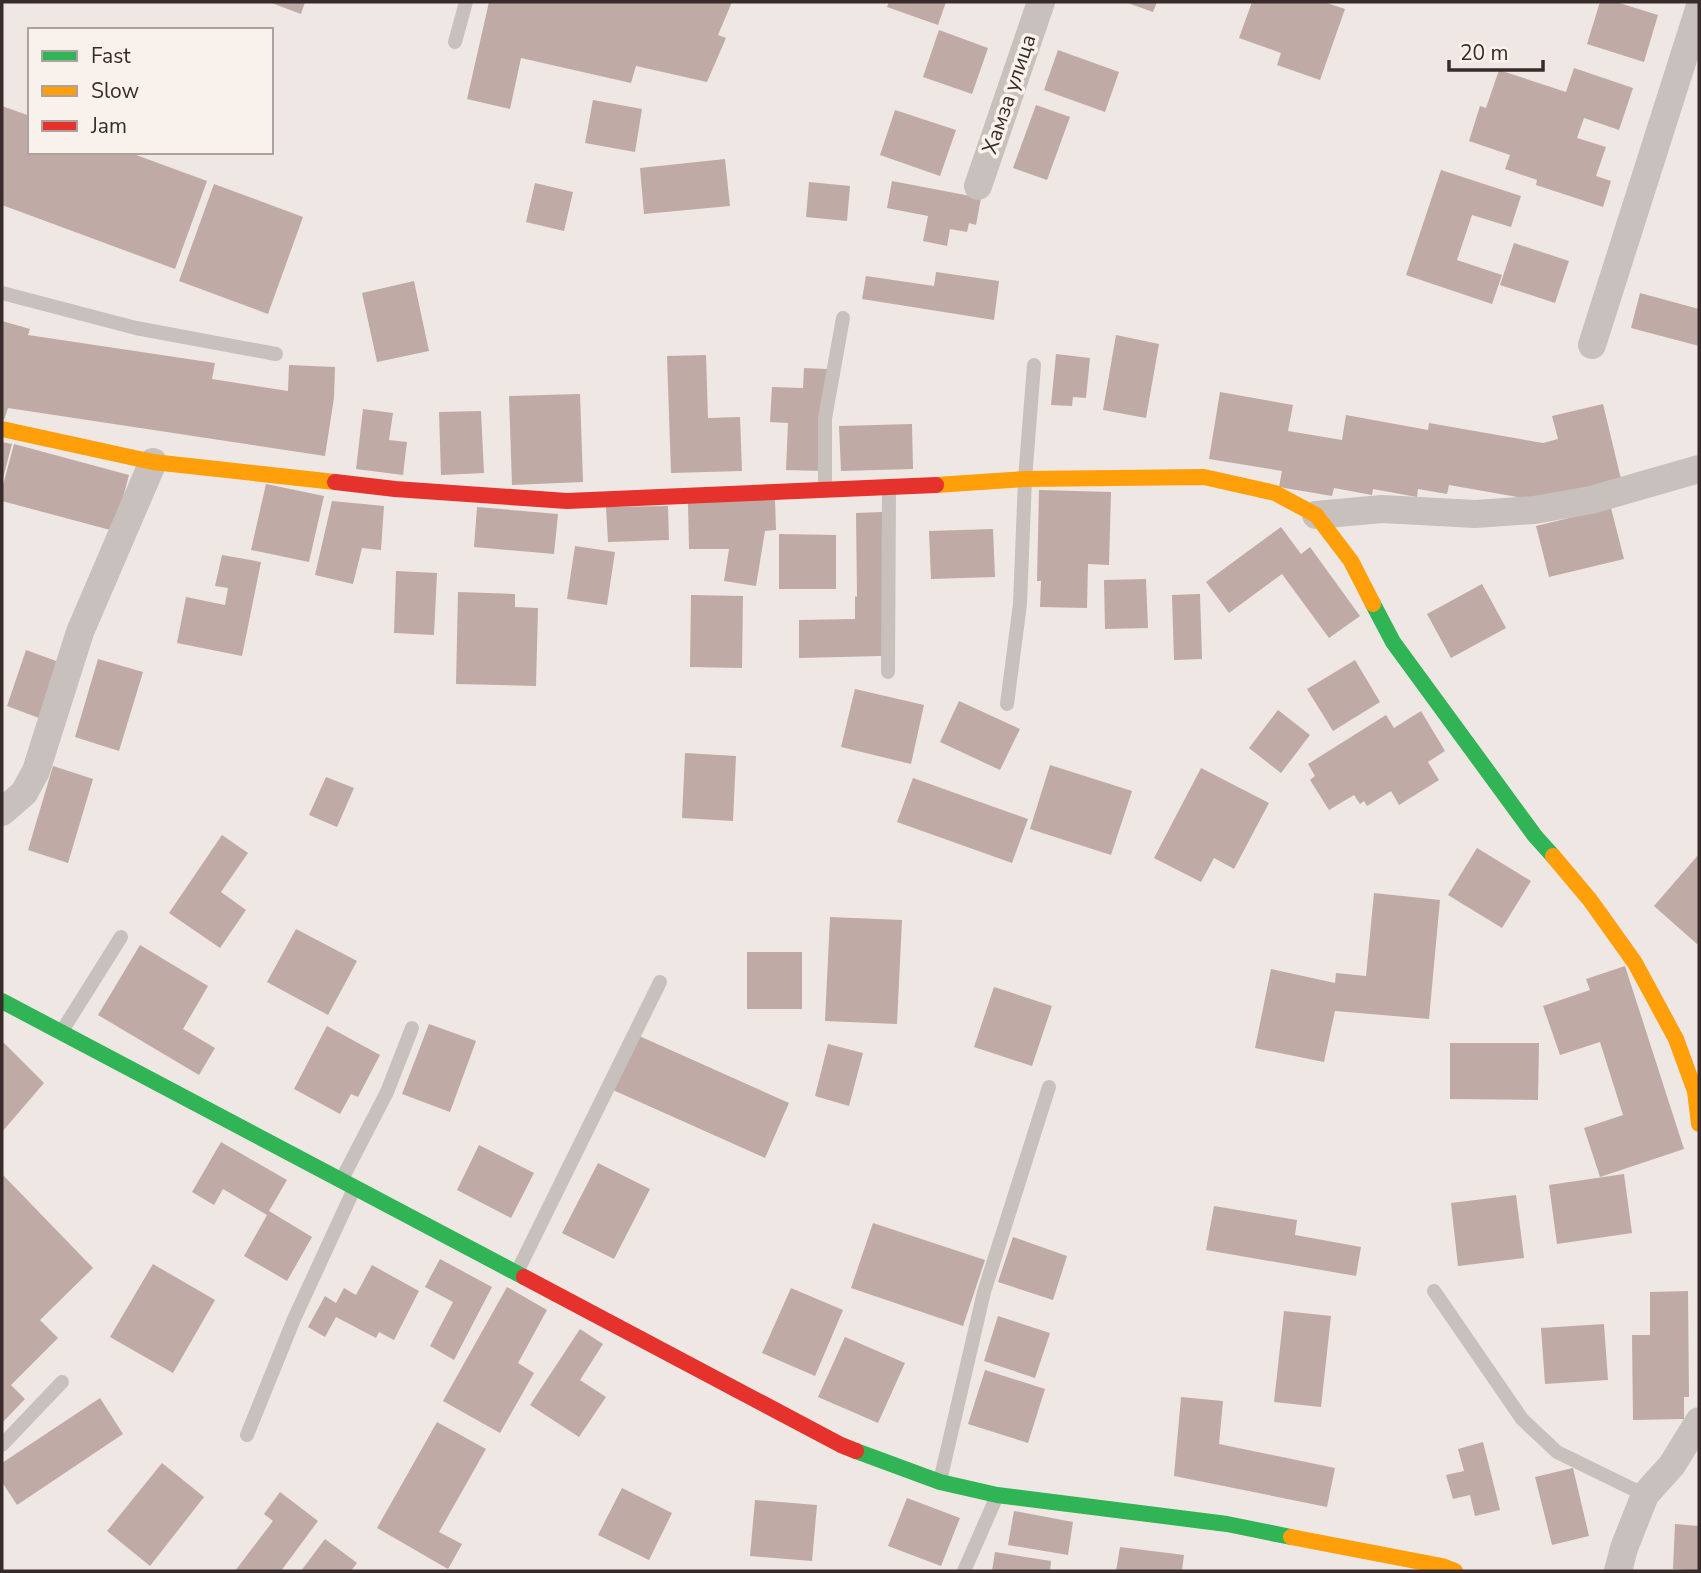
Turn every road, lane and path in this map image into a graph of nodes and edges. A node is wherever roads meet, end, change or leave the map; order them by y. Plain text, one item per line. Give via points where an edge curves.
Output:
1 (466, 2) edge
2 (1041, 2) edge
3 (1699, 9) edge
4 (456, 42) dead end
5 (978, 186) dead end
6 (2, 293) edge
7 (843, 318) dead end
8 (1592, 345) dead end
9 (276, 354) dead end
10 (1034, 365) dead end
11 (2, 429) edge
12 (153, 462) junction
13 (1699, 469) edge
14 (1025, 479) junction
15 (889, 488) junction
16 (825, 491) junction
17 (1317, 515) junction
18 (888, 672) dead end
19 (1007, 704) dead end
20 (2, 813) edge
21 (121, 937) dead end
22 (660, 982) dead end
23 (2, 1001) edge
24 (412, 1028) dead end
25 (61, 1032) junction
26 (1049, 1087) dead end
27 (1697, 1093) edge
28 (1699, 1124) edge
29 (348, 1184) junction
30 (516, 1273) junction
31 (1434, 1291) dead end
32 (62, 1382) dead end
33 (1699, 1421) edge
34 (247, 1435) dead end
35 (2, 1445) edge
36 (940, 1482) junction
37 (997, 1495) junction
38 (1645, 1495) junction
39 (964, 1571) edge
40 (1455, 1571) edge
41 (1618, 1571) edge

1 - 4 lane
2 - 5 street, Хамза улица
3 - 8 street
6 - 9 lane via 136,328
7 - 16 lane via 825,418
10 - 14 lane
11 - 12 street
12 - 16 street via 395,489 567,501
12 - 20 street via 80,632 36,771 23,793
13 - 17 street via 1591,500 1534,510 1475,514 1382,509
14 - 15 street
14 - 17 street via 1203,477 1275,493
14 - 19 lane via 1020,604
15 - 16 street
15 - 18 lane
17 - 27 street via 1351,561 1393,642 1635,963 1676,1039
21 - 25 lane
22 - 30 lane
23 - 25 street
24 - 29 lane
25 - 29 street
26 - 36 lane via 984,1292
27 - 28 street
29 - 30 street
29 - 34 lane
30 - 36 street via 841,1446
31 - 38 lane via 1522,1419 1557,1452
32 - 35 lane
33 - 38 street via 1672,1465
36 - 37 street
37 - 39 lane
37 - 40 street via 1227,1524
38 - 41 street

